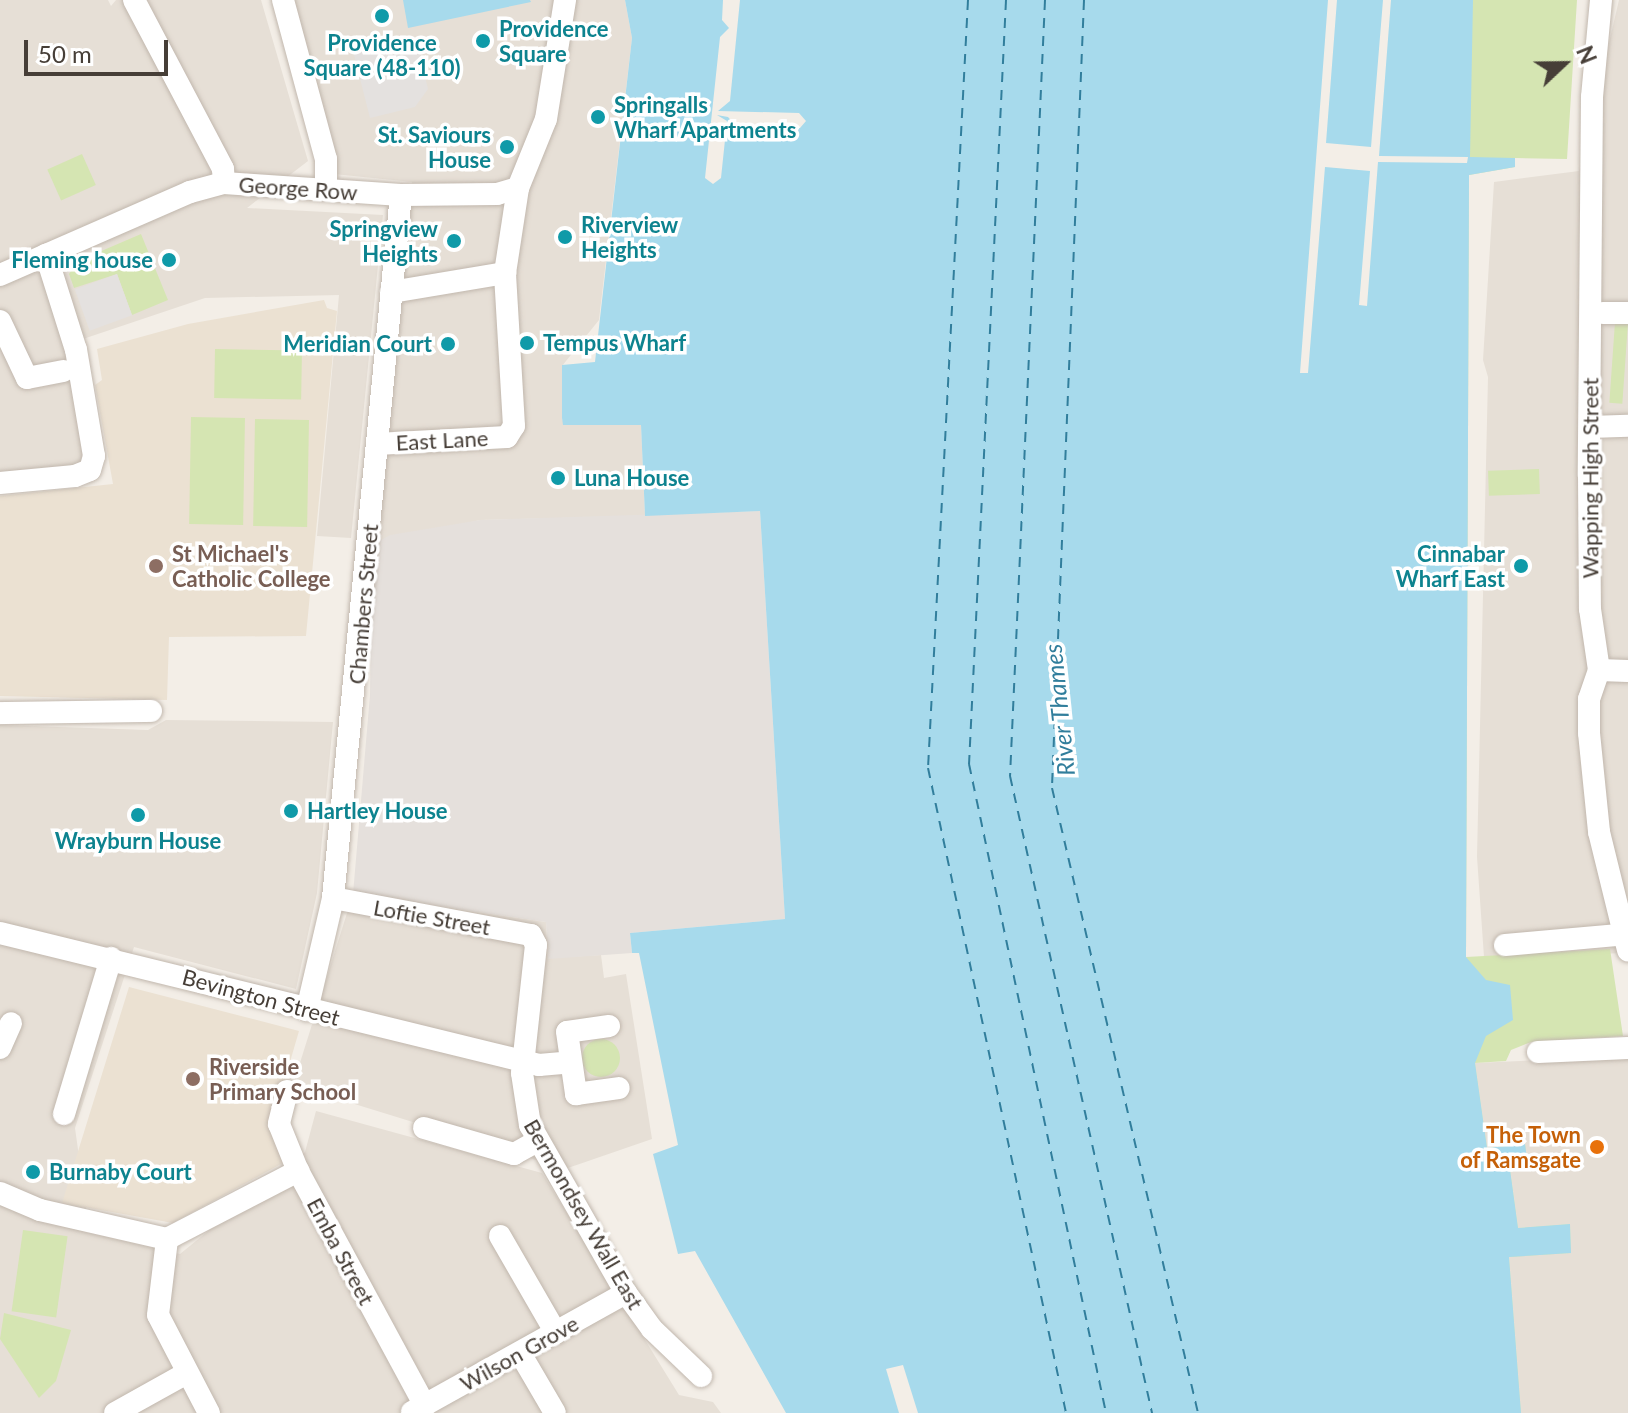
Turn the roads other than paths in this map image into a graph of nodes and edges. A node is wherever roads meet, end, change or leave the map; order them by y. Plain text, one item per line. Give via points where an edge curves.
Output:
1 (134, 0) edge
2 (283, 0) edge
3 (565, 0) edge
4 (1601, 0) edge
5 (224, 183) junction
6 (518, 188) junction
7 (326, 189) junction
8 (401, 195) junction
9 (46, 255) junction
10 (505, 273) junction
11 (0, 275) edge
12 (391, 292) junction
13 (1603, 313) dead end
14 (1628, 313) edge
15 (0, 321) edge
16 (63, 371) dead end
17 (1628, 426) edge
18 (1590, 427) junction
19 (377, 444) junction
20 (0, 483) edge
21 (1599, 670) junction
22 (1628, 671) edge
23 (151, 711) dead end
24 (0, 713) edge
25 (1620, 884) edge
26 (333, 898) junction
27 (0, 933) edge
28 (531, 935) joint
29 (1627, 939) edge
30 (1505, 945) dead end
31 (111, 958) junction
32 (307, 1010) junction
33 (11, 1023) dead end
34 (609, 1026) dead end
35 (0, 1048) edge
36 (1628, 1048) edge
37 (1538, 1052) dead end
38 (523, 1061) junction
39 (571, 1062) junction
40 (619, 1088) dead end
41 (287, 1091) dead end
42 (64, 1114) dead end
43 (424, 1128) dead end
44 (537, 1141) junction
45 (298, 1171) junction
46 (0, 1193) edge
47 (500, 1236) dead end
48 (167, 1239) junction
49 (626, 1293) junction
50 (556, 1333) junction
51 (520, 1353) junction
52 (187, 1373) junction
53 (701, 1376) dead end
54 (418, 1409) edge
55 (115, 1413) edge
56 (209, 1413) edge
57 (555, 1413) edge

1 - 5 street via 223,169
2 - 7 street via 326,159
3 - 6 street via 546,119
4 - 18 street, Wapping High Street via 1592,97
5 - 7 street, George Row
5 - 9 street, George Row via 190,192
6 - 8 street, George Row via 497,194
6 - 10 street
7 - 8 street, George Row
8 - 12 street, Chambers Street
9 - 11 street, George Row
9 - 20 street via 76,350 94,456 90,470 75,476
10 - 12 street
10 - 19 street, East Lane via 514,426 507,437
12 - 19 street, Chambers Street
13 - 14 street
15 - 16 street via 27,378
17 - 18 street
18 - 21 street, Wapping High Street via 1590,609
19 - 26 street, Chambers Street
21 - 22 street
21 - 25 street, Wapping High Street via 1589,706 1589,754 1599,832
23 - 24 street
25 - 29 street, Wapping High Street
26 - 28 street, Loftie Street
26 - 32 street, Chambers Street
27 - 31 street, Bevington Street
28 - 38 street, Bermondsey Wall East via 536,945
29 - 30 street
31 - 32 street, Bevington Street
31 - 42 street
32 - 38 street, Bevington Street
33 - 35 street
34 - 39 street via 567,1032
36 - 37 street
38 - 39 street, Bevington Street
38 - 44 street, Bermondsey Wall East via 525,1108
39 - 40 street via 576,1094
41 - 45 street, Emba Street via 279,1124
43 - 44 street via 514,1154
44 - 49 street, Bermondsey Wall East
45 - 48 street
45 - 54 street, Emba Street
46 - 48 street via 40,1210
47 - 50 street
48 - 52 street via 158,1315
49 - 50 street, Wilson Grove
49 - 53 street, Bermondsey Wall East via 652,1329
50 - 51 street, Wilson Grove
51 - 54 street, Wilson Grove
51 - 57 street
52 - 55 street
52 - 56 street

